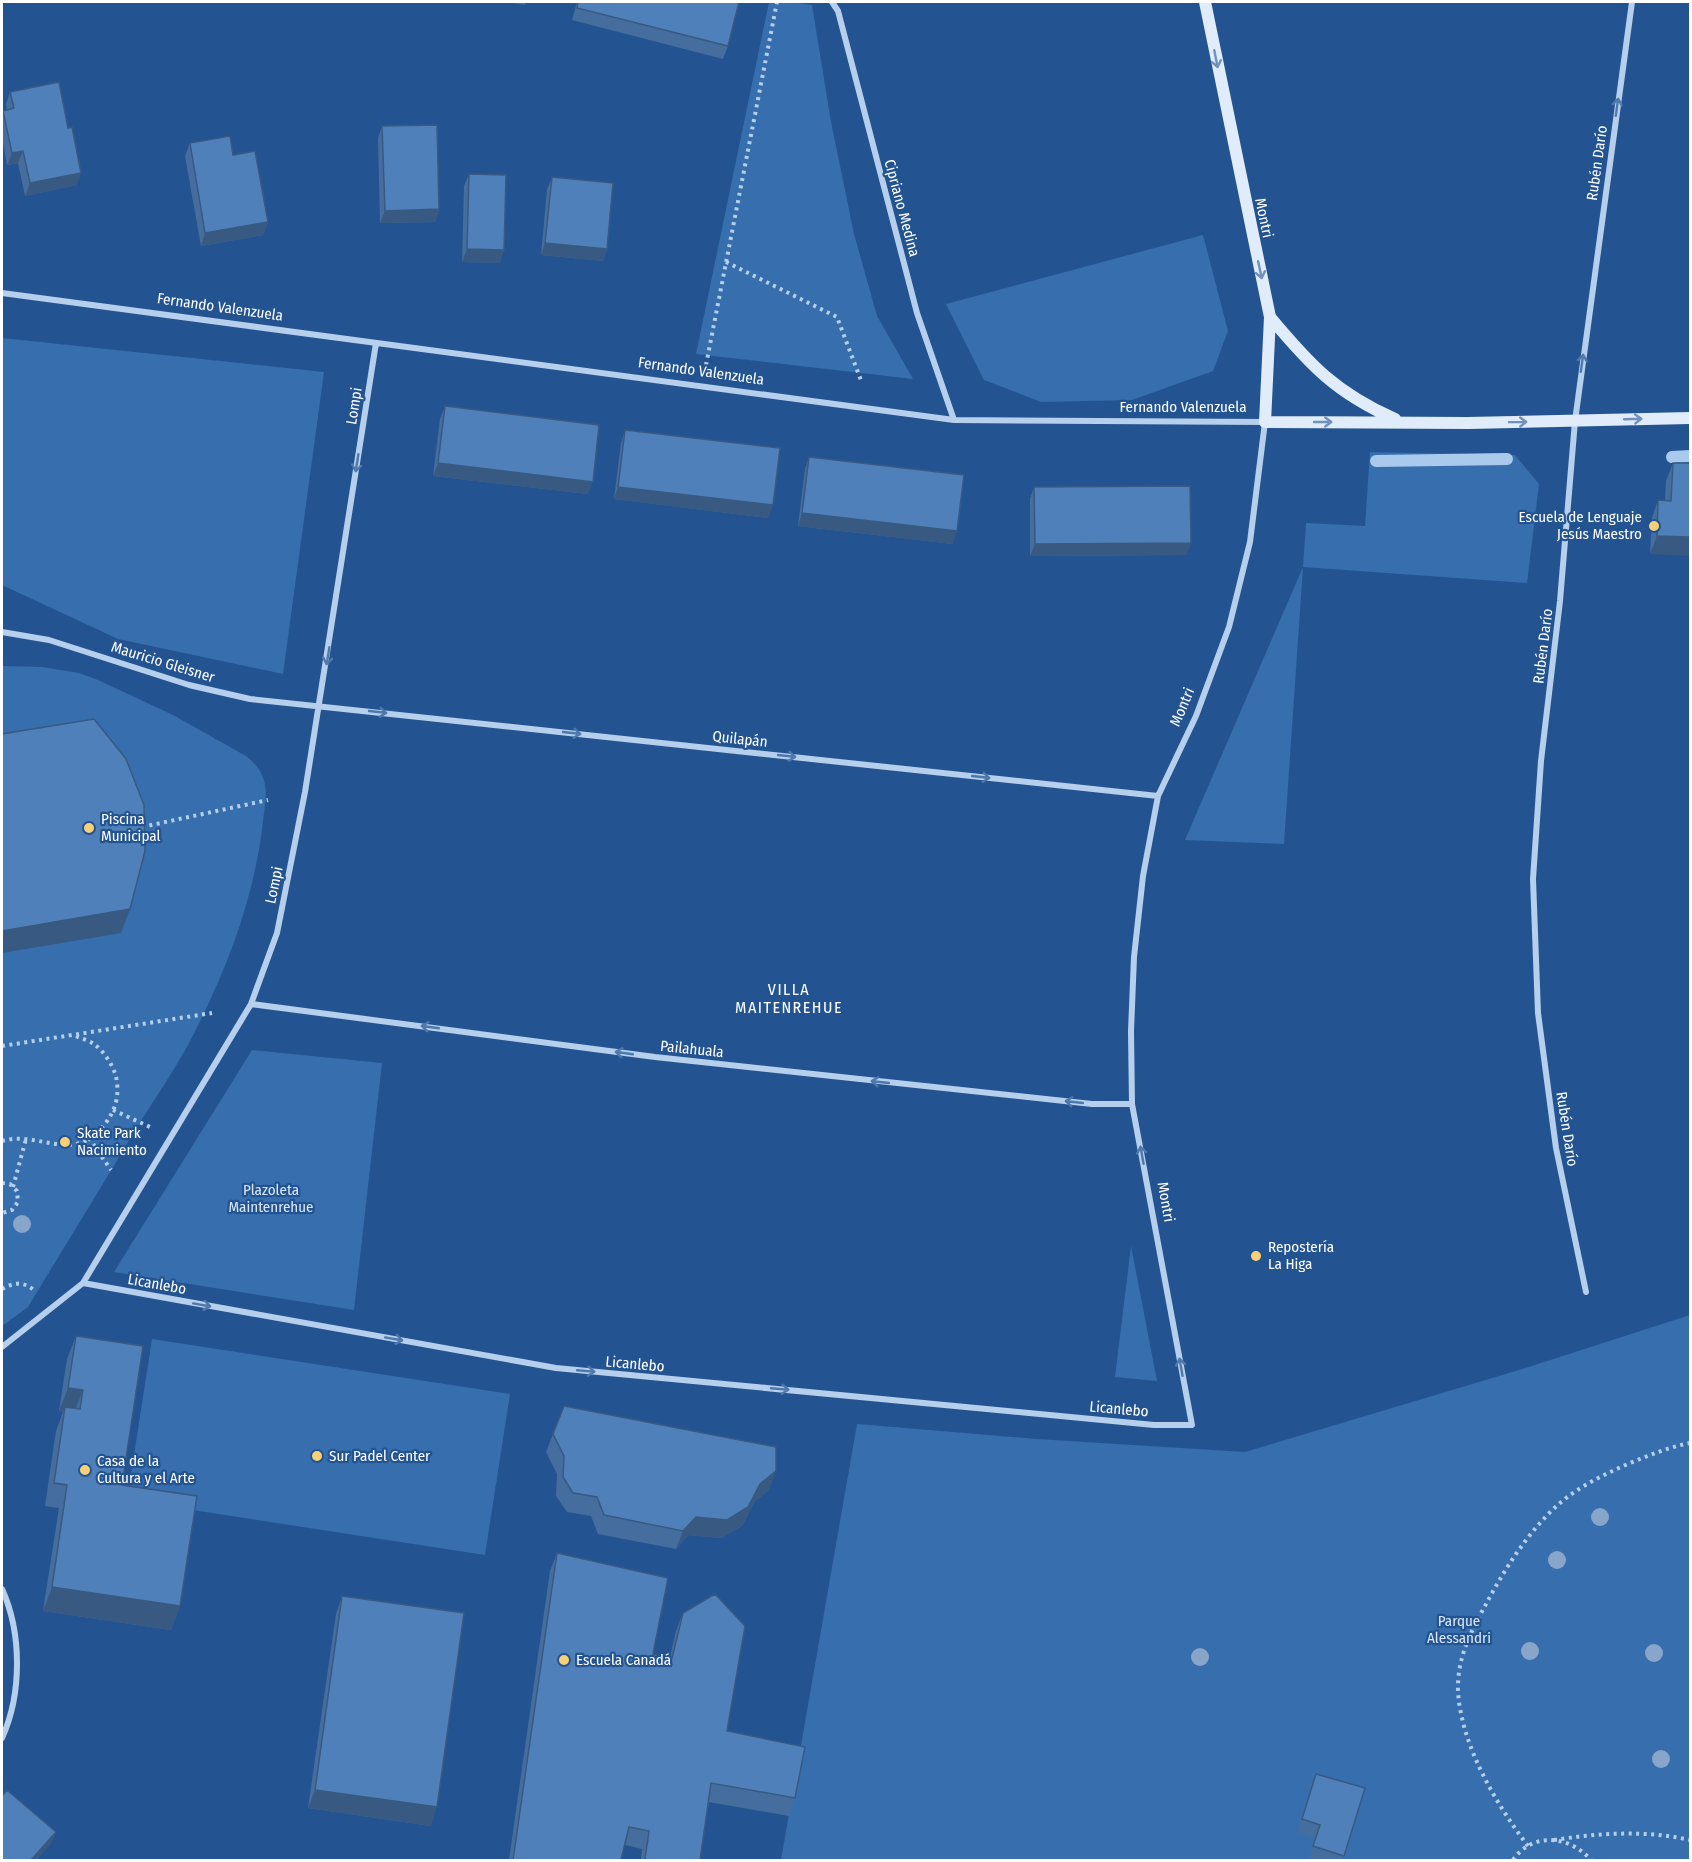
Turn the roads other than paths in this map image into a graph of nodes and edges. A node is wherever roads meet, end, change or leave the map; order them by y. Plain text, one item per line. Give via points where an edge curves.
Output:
1 (832, 2) edge
2 (1205, 2) edge
3 (1632, 2) edge
4 (2, 293) edge
5 (1270, 317) junction
6 (376, 343) junction
7 (1690, 418) edge
8 (954, 420) junction
9 (1575, 421) junction
10 (1265, 422) junction
11 (1401, 422) junction
12 (2, 632) edge
13 (320, 706) junction
14 (1158, 796) junction
15 (251, 1004) junction
16 (1132, 1104) junction
17 (82, 1283) junction
18 (1586, 1292) dead end
19 (2, 1347) edge
20 (1191, 1425) joint
21 (2, 1589) edge
22 (2, 1738) edge

1 - 8 street, Cipriano Medina via 838,11 917,313
2 -> 5 street, Montri
9 -> 3 street, Rubén Darío
4 - 6 street, Fernando Valenzuela
5 - 10 street, Montri
5 - 11 street, Fernando Valenzuela via 1302,356 1333,385 1367,407
6 - 8 street, Fernando Valenzuela
6 -> 13 street, Lompi
9 -> 7 street, Fernando Valenzuela
8 - 10 street, Fernando Valenzuela
11 -> 9 street, Fernando Valenzuela
9 - 18 street, Rubén Darío via 1533,879 1538,1013 1556,1148
10 -> 11 street, Fernando Valenzuela
10 - 14 street, Montri via 1250,542 1229,627 1196,716
12 - 13 street, Mauricio Gleisner via 49,640 189,685 250,699
13 -> 14 street, Quilapán
13 - 15 street, Lompi via 277,933
14 - 16 street, Montri via 1143,876 1134,957
16 -> 15 street, Pailahuala via 1092,1104 655,1058
15 - 17 street, Lompi
20 -> 16 street, Montri
17 - 19 street, Lompi
17 -> 20 street, Licanlebo via 556,1368 1154,1425
21 - 22 street via 14,1629 16,1663 14,1698

